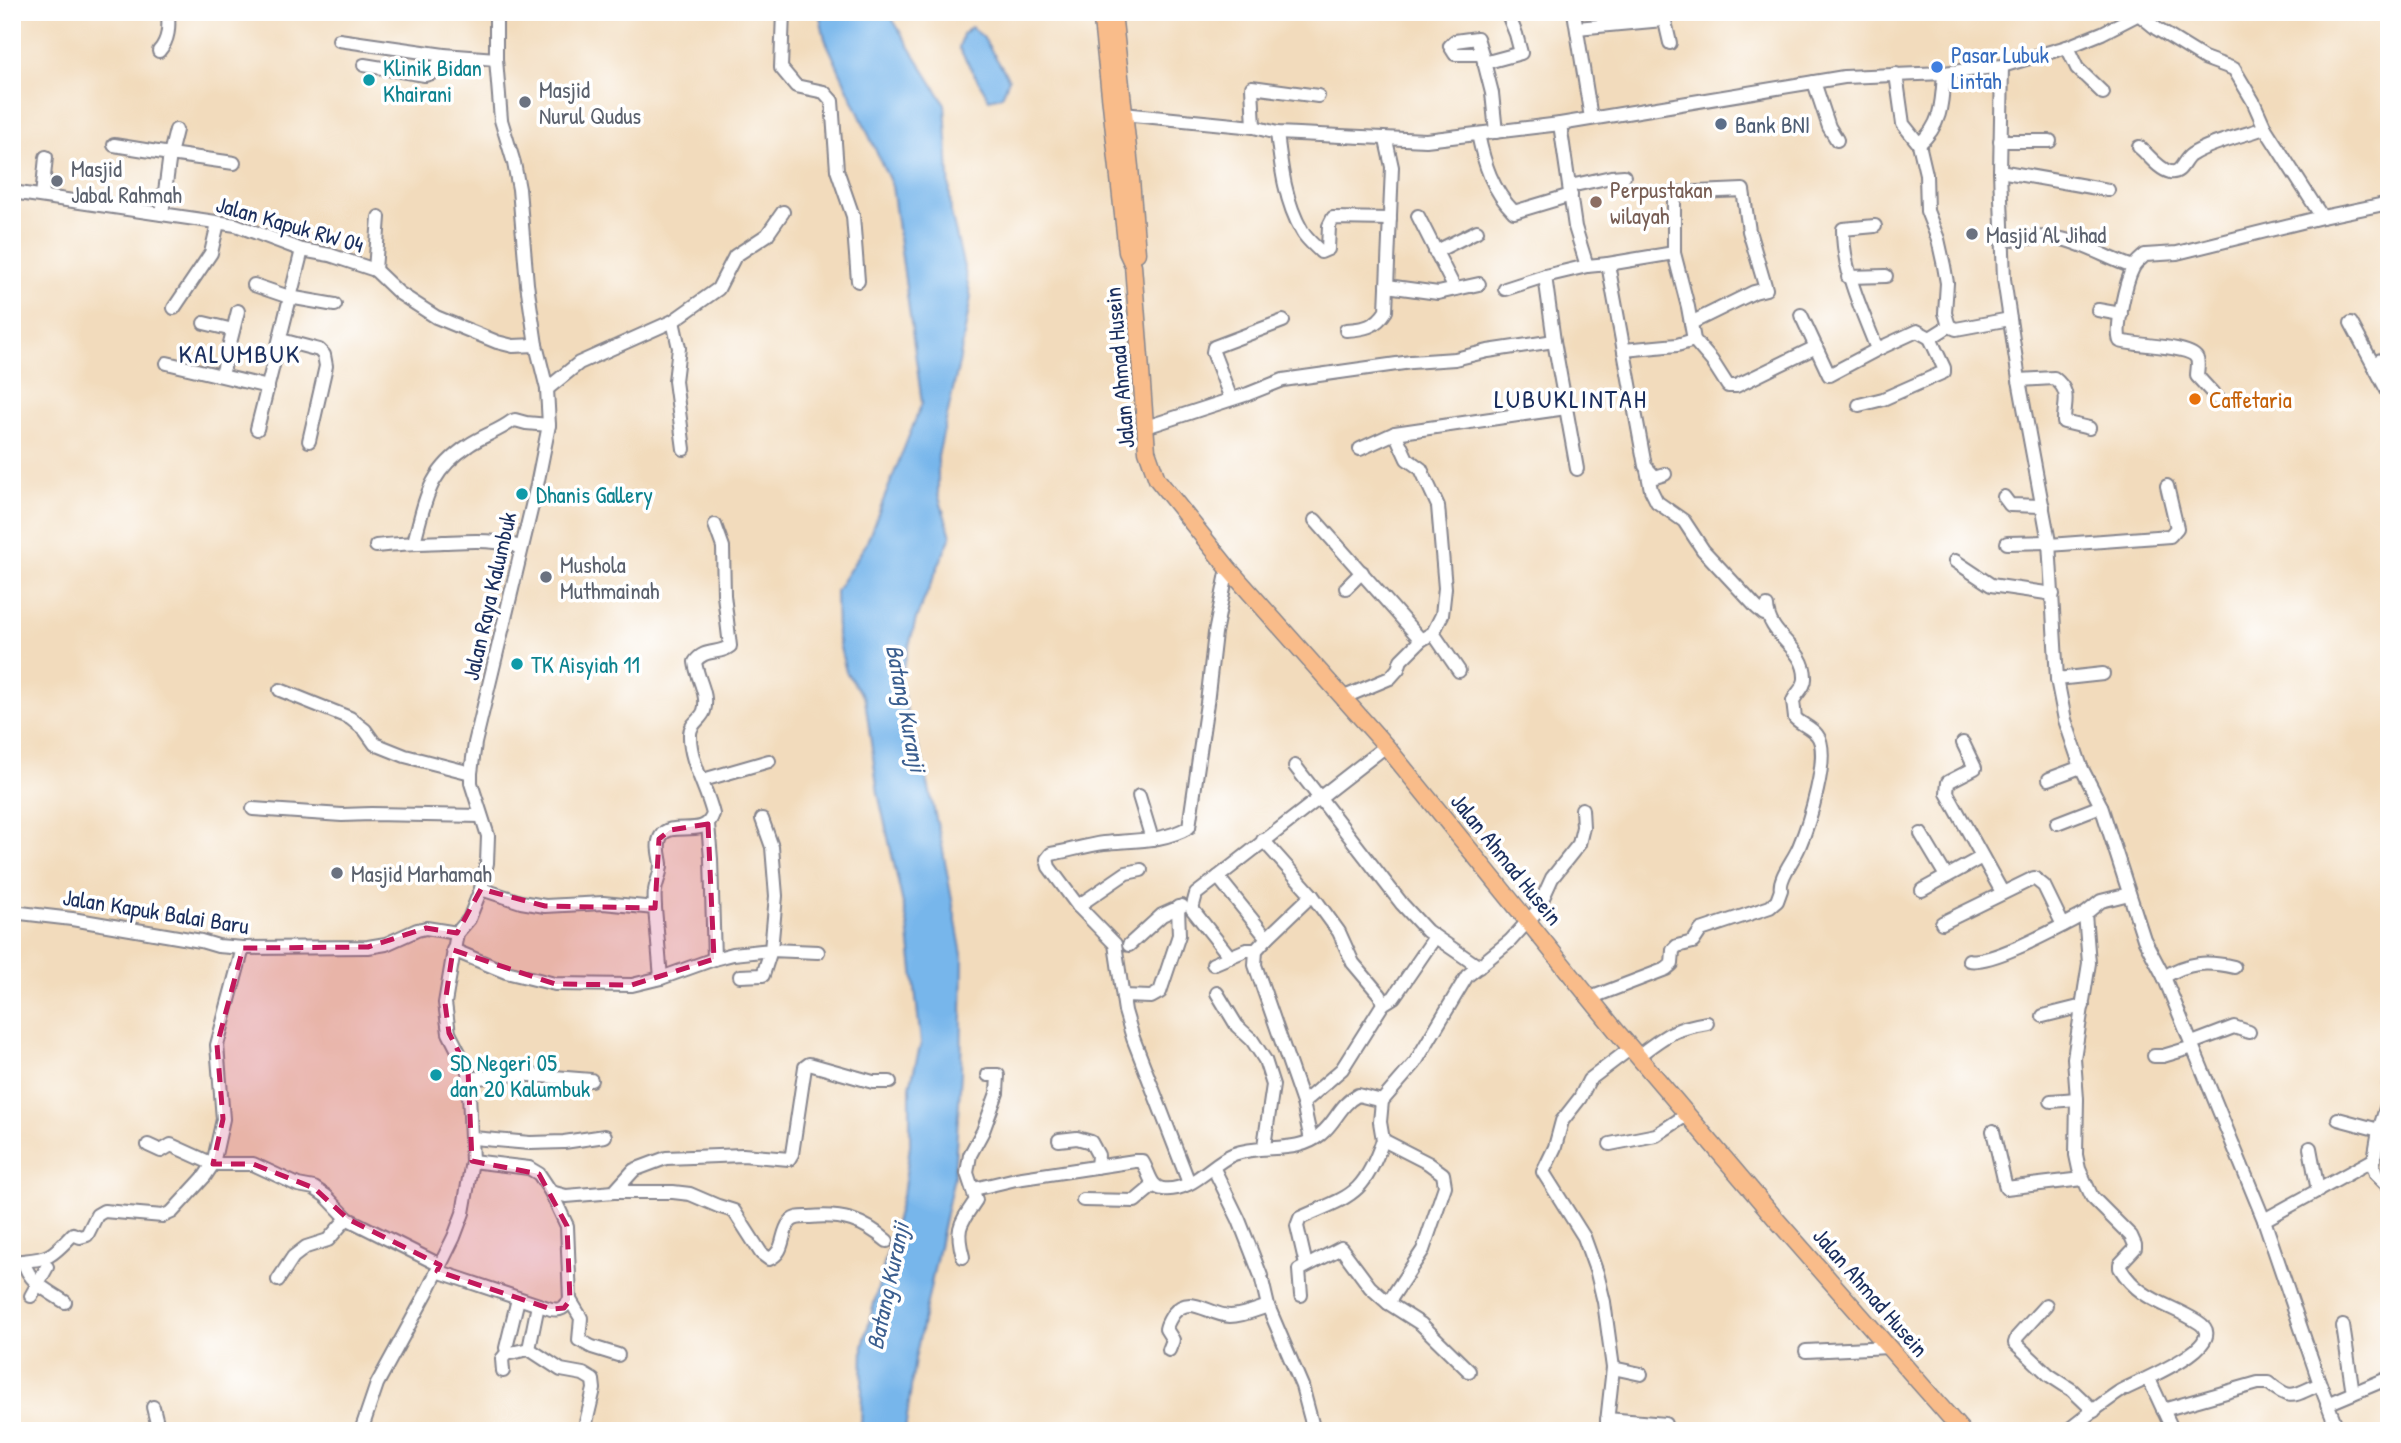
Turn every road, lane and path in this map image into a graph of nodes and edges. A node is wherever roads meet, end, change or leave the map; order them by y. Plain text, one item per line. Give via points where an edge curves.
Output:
1 (168, 12) edge
2 (496, 12) edge
3 (783, 12) edge
4 (1101, 12) edge
5 (1113, 12) edge
6 (1507, 12) edge
7 (1574, 12) edge
8 (2139, 13) edge
9 (1663, 16) edge
10 (1577, 28) junction
11 (338, 40) dead end
12 (1670, 43) dead end
13 (2067, 47) junction
14 (159, 51) dead end
15 (443, 55) junction
16 (496, 60) junction
17 (364, 65) dead end
18 (2001, 66) junction
19 (1944, 73) junction
20 (1896, 74) junction
21 (1814, 82) junction
22 (2103, 93) dead end
23 (1318, 96) dead end
24 (1124, 114) junction
25 (1591, 118) junction
26 (1560, 124) junction
27 (1254, 127) junction
28 (2265, 128) junction
29 (176, 130) dead end
30 (1496, 132) junction
31 (1277, 133) junction
32 (1478, 134) junction
33 (1387, 140) junction
34 (1837, 140) dead end
35 (2000, 141) junction
36 (2050, 141) dead end
37 (1919, 144) junction
38 (114, 145) dead end
39 (2140, 147) dead end
40 (170, 154) junction
41 (46, 158) dead end
42 (234, 163) dead end
43 (2000, 171) junction
44 (1623, 176) dead end
45 (2108, 190) dead end
46 (1571, 191) junction
47 (12, 192) edge
48 (42, 196) junction
49 (2389, 203) edge
50 (783, 212) dead end
51 (162, 214) junction
52 (1418, 216) dead end
53 (379, 217) dead end
54 (2322, 217) junction
55 (1390, 219) junction
56 (218, 223) junction
57 (1875, 226) dead end
58 (1477, 231) dead end
59 (2001, 241) junction
60 (302, 250) junction
61 (1435, 252) junction
62 (1674, 253) junction
63 (1608, 264) junction
64 (1133, 265) junction
65 (1587, 265) junction
66 (2133, 267) junction
67 (375, 270) junction
68 (1545, 276) junction
69 (1848, 276) junction
70 (1886, 276) dead end
71 (858, 281) dead end
72 (254, 285) dead end
73 (1479, 285) dead end
74 (1387, 286) junction
75 (1455, 289) junction
76 (1505, 289) dead end
77 (289, 297) junction
78 (335, 305) dead end
79 (174, 308) dead end
80 (2098, 310) dead end
81 (238, 311) dead end
82 (2121, 314) junction
83 (1801, 315) dead end
84 (2010, 319) junction
85 (673, 321) junction
86 (1283, 321) dead end
87 (204, 323) dead end
88 (1691, 323) junction
89 (2351, 323) dead end
90 (1949, 326) junction
91 (233, 330) junction
92 (1346, 330) dead end
93 (1930, 338) junction
94 (281, 340) junction
95 (1694, 340) junction
96 (1554, 341) junction
97 (536, 345) junction
98 (1816, 347) junction
99 (1880, 348) junction
100 (1624, 350) junction
101 (2389, 357) edge
102 (167, 363) dead end
103 (2373, 363) junction
104 (222, 375) junction
105 (2019, 380) junction
106 (268, 387) junction
107 (547, 389) junction
108 (2389, 394) edge
109 (1231, 399) junction
110 (2220, 401) dead end
111 (1859, 405) dead end
112 (1566, 408) junction
113 (549, 425) junction
114 (1146, 426) junction
115 (2089, 428) dead end
116 (257, 429) dead end
117 (1395, 433) junction
118 (309, 441) dead end
119 (684, 449) dead end
120 (1360, 449) dead end
121 (1577, 469) dead end
122 (1647, 470) junction
123 (1665, 474) dead end
124 (2167, 486) dead end
125 (2004, 497) dead end
126 (2043, 506) junction
127 (1315, 520) dead end
128 (715, 525) dead end
129 (414, 542) junction
130 (2007, 543) dead end
131 (2049, 544) junction
132 (376, 546) dead end
133 (522, 547) junction
134 (1955, 561) dead end
135 (1228, 568) junction
136 (1362, 572) junction
137 (1346, 587) dead end
138 (2053, 594) junction
139 (1433, 633) junction
140 (1421, 640) junction
141 (1459, 671) dead end
142 (2103, 674) dead end
143 (2057, 679) junction
144 (281, 690) dead end
145 (1342, 698) junction
146 (1963, 743) dead end
147 (1386, 746) junction
148 (769, 761) dead end
149 (1296, 766) dead end
150 (2081, 767) junction
151 (471, 773) junction
152 (2049, 779) dead end
153 (703, 780) junction
154 (1139, 796) dead end
155 (1319, 796) junction
156 (2101, 806) junction
157 (253, 809) dead end
158 (1582, 809) dead end
159 (481, 816) junction
160 (762, 819) dead end
161 (2057, 823) dead end
162 (708, 824) junction
163 (1921, 834) dead end
164 (1152, 839) junction
165 (1263, 840) junction
166 (1982, 857) junction
167 (1141, 870) dead end
168 (1947, 876) junction
169 (1218, 877) junction
170 (481, 888) junction
171 (1922, 890) dead end
172 (2002, 892) junction
173 (2129, 894) junction
174 (1312, 895) junction
175 (1193, 903) junction
176 (1078, 905) junction
177 (1178, 907) junction
178 (655, 908) junction
179 (12, 912) edge
180 (2085, 914) junction
181 (1529, 922) junction
182 (1942, 923) dead end
183 (2063, 925) junction
184 (457, 933) junction
185 (1435, 937) junction
186 (1267, 938) junction
187 (1129, 945) dead end
188 (243, 948) junction
189 (453, 950) junction
190 (771, 950) junction
191 (1256, 950) junction
192 (818, 953) dead end
193 (1230, 957) junction
194 (713, 959) junction
195 (1969, 960) dead end
196 (1213, 964) dead end
197 (1479, 967) junction
198 (2234, 967) dead end
199 (740, 976) dead end
200 (2164, 977) junction
201 (661, 978) junction
202 (1217, 993) dead end
203 (1123, 996) junction
204 (1590, 998) junction
205 (1383, 1004) junction
206 (2083, 1006) junction
207 (2043, 1016) dead end
208 (1707, 1023) dead end
209 (2249, 1032) dead end
210 (2193, 1045) junction
211 (1634, 1052) junction
212 (2154, 1056) dead end
213 (988, 1075) dead end
214 (468, 1079) junction
215 (591, 1080) dead end
216 (890, 1082) dead end
217 (2389, 1082) edge
218 (2077, 1099) junction
219 (1382, 1101) junction
220 (2051, 1101) dead end
221 (2388, 1102) edge
222 (1303, 1103) junction
223 (1688, 1114) junction
224 (2338, 1119) dead end
225 (2379, 1130) junction
226 (1993, 1131) dead end
227 (605, 1136) dead end
228 (473, 1138) junction
229 (1059, 1140) dead end
230 (1311, 1140) junction
231 (1383, 1140) junction
232 (1610, 1144) dead end
233 (148, 1145) dead end
234 (1264, 1146) junction
235 (2310, 1148) dead end
236 (2379, 1155) edge
237 (472, 1161) junction
238 (213, 1164) junction
239 (1097, 1167) junction
240 (1214, 1168) junction
241 (2083, 1179) junction
242 (1189, 1183) junction
243 (1154, 1185) junction
244 (2387, 1185) edge
245 (974, 1189) junction
246 (2318, 1191) junction
247 (551, 1192) junction
248 (614, 1192) junction
249 (1083, 1200) dead end
250 (347, 1217) junction
251 (2264, 1220) junction
252 (887, 1241) dead end
253 (963, 1257) dead end
254 (18, 1261) edge
255 (1306, 1265) junction
256 (47, 1267) dead end
257 (438, 1268) junction
258 (278, 1280) dead end
259 (37, 1283) junction
260 (1301, 1295) dead end
261 (31, 1297) dead end
262 (518, 1298) junction
263 (570, 1300) junction
264 (65, 1301) dead end
265 (1388, 1303) junction
266 (538, 1305) junction
267 (2046, 1305) dead end
268 (1268, 1306) junction
269 (2343, 1326) dead end
270 (1889, 1347) junction
271 (506, 1348) dead end
272 (529, 1349) junction
273 (1169, 1350) dead end
274 (1806, 1351) dead end
275 (618, 1354) dead end
276 (1613, 1367) junction
277 (503, 1371) dead end
278 (1469, 1371) dead end
279 (1641, 1374) dead end
280 (2389, 1378) edge
281 (2149, 1379) junction
282 (2319, 1384) junction
283 (2353, 1393) junction
284 (2327, 1404) junction
285 (153, 1407) dead end
286 (2163, 1410) junction
287 (2094, 1411) junction
288 (1665, 1424) dead end
289 (1607, 1425) edge
290 (159, 1431) edge
291 (361, 1431) edge
292 (584, 1431) edge
293 (1314, 1431) edge
294 (1962, 1431) edge
295 (2067, 1431) edge
296 (2173, 1431) edge
297 (2337, 1431) edge

1 - 14 street via 169,28
2 - 16 street, Jalan Raya Kalumbuk
3 - 71 street via 781,68 796,86 824,92 832,101 837,170 853,216
4 - 64 main road, Jalan Ahmad Husein via 1127,252
5 - 24 main road, Jalan Ahmad Husein
6 - 30 street via 1521,53 1483,58
7 - 10 street
8 - 13 street
8 - 28 street via 2204,58 2231,67
9 - 10 street
9 - 12 street
10 - 25 street
11 - 15 street
13 - 18 street
13 - 22 street via 2077,68
15 - 16 street
15 - 17 street via 432,73 425,75
16 - 97 street, Jalan Raya Kalumbuk via 501,120 519,189
18 - 19 street
18 - 35 street
19 - 20 street
19 - 37 street via 1938,119 1932,133
20 - 21 street
20 - 37 street via 1903,124
21 - 25 street
21 - 34 street
23 - 27 street via 1252,87
24 - 27 street
24 - 64 main road, Jalan Ahmad Husein via 1138,250
25 - 26 street
26 - 30 street
26 - 46 street
27 - 31 street
28 - 39 street via 2190,156 2175,172 2167,171
28 - 54 street
29 - 40 street
30 - 32 street
31 - 33 street
31 - 55 street via 1282,173 1295,215 1303,233 1321,252 1328,249 1333,218
32 - 33 street
32 - 46 street via 1486,171 1514,212
33 - 55 street via 1392,167
35 - 36 street
35 - 43 street
37 - 90 street via 1927,211 1947,283
38 - 40 street
40 - 42 street
40 - 51 street
41 - 48 street
43 - 45 street
43 - 59 street
44 - 46 street
46 - 65 street via 1575,227
47 - 48 street, Jalan Kapuk RW 04
48 - 51 street, Jalan Kapuk RW 04
49 - 54 street
50 - 85 street via 767,235 735,256 718,289
51 - 56 street, Jalan Kapuk RW 04
52 - 61 street
53 - 67 street
54 - 66 street via 2177,253 2145,255
55 - 74 street
56 - 60 street, Jalan Kapuk RW 04 via 236,225
56 - 79 street via 211,253
57 - 69 street via 1843,229
58 - 61 street
59 - 66 street via 2058,238
59 - 84 street
60 - 67 street, Jalan Kapuk RW 04 via 330,254
60 - 77 street
61 - 75 street
62 - 63 street
62 - 88 street
62 - 88 street via 1674,193 1743,190 1766,289
63 - 65 street
63 - 100 street
64 - 114 main road, Jalan Ahmad Husein
65 - 68 street
66 - 82 street
67 - 97 street, Jalan Kapuk RW 04 via 399,293 436,317 497,342
68 - 76 street
68 - 96 street
69 - 70 street
69 - 99 street
72 - 77 street
73 - 75 street
74 - 75 street via 1438,293
74 - 92 street via 1386,312 1380,320 1359,330
77 - 78 street
77 - 94 street
80 - 82 street
81 - 91 street
82 - 110 street via 2118,336 2122,343 2194,355 2197,376
83 - 98 street
84 - 90 street via 1956,329
84 - 105 street
85 - 107 street via 579,363
85 - 119 street via 679,348 675,381
86 - 109 street via 1214,347
87 - 91 street
88 - 95 street
89 - 103 street
90 - 93 street
91 - 104 street
93 - 99 street via 1917,331
93 - 111 street via 1944,372 1883,400
94 - 106 street
94 - 118 street via 324,355 326,366
95 - 98 street via 1731,387
95 - 100 street
96 - 109 street via 1455,359 1283,380
96 - 112 street
97 - 107 street, Jalan Raya Kalumbuk
98 - 99 street via 1829,375
100 - 122 street
101 - 103 street
102 - 104 street
103 - 108 street
104 - 106 street
105 - 115 street via 2054,378 2067,393 2064,422
105 - 126 street
106 - 116 street
107 - 113 street, Jalan Raya Kalumbuk
109 - 114 street
112 - 117 street
112 - 121 street
113 - 129 street via 515,420 469,444 439,470
113 - 133 street, Jalan Raya Kalumbuk
114 - 135 main road, Jalan Ahmad Husein via 1147,451 1157,479
117 - 120 street
117 - 139 street via 1407,459 1421,469 1438,506 1445,588 1442,615
122 - 123 street via 1655,477
122 - 204 street via 1657,502 1684,521 1703,550 1757,608 1764,614 1767,610 1773,627 1801,658 1806,679 1794,696 1793,712 1797,721 1817,735 1822,749 1813,807 1801,845 1782,876 1777,901 1701,930 1693,943 1673,950 1667,969
124 - 131 street via 2177,528 2170,536
125 - 126 street via 2010,505
126 - 131 street
127 - 136 street
128 - 153 street via 723,547 730,646 703,654 695,662 705,701 702,716 690,732
129 - 132 street
129 - 133 street via 490,540
130 - 131 street
131 - 138 street
133 - 151 street, Jalan Raya Kalumbuk
134 - 138 street via 1991,585
135 - 145 main road, Jalan Ahmad Husein
135 - 164 street via 1190,825
136 - 137 street
136 - 140 street
138 - 143 street
139 - 140 street
139 - 141 street
140 - 145 street via 1390,678
142 - 143 street
143 - 150 street
144 - 151 street via 350,718 375,744
145 - 147 main road, Jalan Ahmad Husein
146 - 166 street via 1975,768 1948,782 1947,793
147 - 155 street
147 - 181 main road, Jalan Ahmad Husein
148 - 153 street
149 - 155 street
150 - 152 street
150 - 156 street
151 - 159 street, Jalan Raya Kalumbuk
153 - 162 street via 713,814
154 - 164 street
155 - 165 street
155 - 185 street via 1402,904
156 - 161 street
156 - 173 street
157 - 159 street via 342,816
158 - 181 street via 1579,844 1552,878
159 - 170 street, Jalan Raya Kalumbuk via 488,836
160 - 190 street via 772,848 776,896
162 - 178 street via 663,832
162 - 194 street
163 - 168 street
164 - 176 street via 1098,844 1048,856 1049,867
165 - 169 street
165 - 174 street
166 - 168 street
166 - 172 street
167 - 176 street via 1126,873
168 - 171 street
169 - 175 street via 1196,894
169 - 186 street
170 - 178 street via 545,906 603,903
170 - 184 street, Jalan Raya Kalumbuk via 470,919
172 - 182 street
172 - 183 street via 2038,879
173 - 180 street via 2101,901
173 - 200 street via 2144,939
174 - 186 street
174 - 205 street
175 - 177 street
175 - 193 street via 1192,909
176 - 203 street via 1115,944
177 - 187 street
177 - 203 street via 1179,934 1160,992 1151,997
178 - 201 street
179 - 188 street, Jalan Kapuk Balai Baru
180 - 183 street
180 - 206 street via 2089,963
181 - 197 street
181 - 204 main road, Jalan Ahmad Husein
183 - 195 street via 1978,962
184 - 188 street, Jalan Kapuk Balai Baru via 426,928 368,947
184 - 189 street, Jalan Raya Kalumbuk
185 - 197 street
185 - 205 street via 1394,997
186 - 191 street
188 - 238 street via 216,1045 223,1119
189 - 201 street via 506,972 555,984 632,985
189 - 214 street, Jalan Raya Kalumbuk via 444,1003 449,1033
190 - 192 street
190 - 194 street
190 - 199 street via 763,975
191 - 193 street
191 - 222 street via 1261,988
193 - 196 street
194 - 201 street
197 - 219 street via 1467,976 1415,1063
198 - 200 street via 2199,962
200 - 210 street
202 - 234 street via 1265,1060 1273,1085
203 - 242 street via 1133,1038
204 - 211 main road, Jalan Ahmad Husein
205 - 222 street via 1342,1069
206 - 207 street
206 - 218 street via 2074,1058
208 - 211 street via 1679,1028
209 - 210 street via 2234,1027
210 - 212 street
210 - 251 street
211 - 223 main road, Jalan Ahmad Husein
211 - 276 street via 1589,1080 1562,1121 1543,1172 1584,1237 1597,1273
213 - 245 street via 998,1074 997,1093 970,1155 967,1173
214 - 215 street via 517,1074
214 - 228 street, Jalan Raya Kalumbuk
216 - 248 street via 808,1065 789,1159 743,1155 666,1158 634,1170
217 - 221 street
218 - 220 street
218 - 241 street via 2076,1155
219 - 230 street via 1351,1099 1323,1133
219 - 231 street
221 - 225 street
222 - 230 street
223 - 232 street via 1656,1135
223 - 270 main road, Jalan Ahmad Husein
224 - 225 street
225 - 236 street
226 - 241 street via 2006,1188
227 - 228 street via 530,1143
228 - 237 street, Jalan Raya Kalumbuk
229 - 239 street via 1091,1142 1098,1155
230 - 234 street via 1287,1148
231 - 255 street via 1367,1179 1354,1194 1300,1218 1297,1226
231 - 265 street via 1429,1163 1443,1174 1445,1186 1423,1250
233 - 238 street via 161,1151 171,1145
234 - 240 street via 1232,1154
235 - 246 street
236 - 244 street via 2376,1174
236 - 246 street
237 - 247 street via 529,1168
237 - 257 street, Jalan Raya Kalumbuk via 463,1213
238 - 250 street via 253,1164 314,1188
238 - 254 street via 172,1212 163,1216 104,1211 97,1214 84,1237 73,1234 40,1261
239 - 243 street via 1142,1161
239 - 245 street
240 - 242 street
240 - 268 street via 1261,1276
241 - 281 street via 2097,1204 2135,1245 2120,1266 2125,1277 2154,1301 2207,1330 2195,1350
242 - 243 street via 1167,1189
243 - 249 street via 1135,1201
245 - 253 street via 976,1200 959,1226
246 - 251 street
247 - 248 street via 566,1196
247 - 263 street via 567,1226
248 - 252 street via 690,1194 734,1211 769,1259 780,1251 788,1224 797,1217 831,1215 870,1227
250 - 257 street
250 - 258 street via 328,1240 293,1257
251 - 282 street
254 - 259 street
255 - 260 street via 1298,1271
255 - 265 street via 1341,1248
256 - 259 street
257 - 262 street
257 - 291 street, Jalan Raya Kalumbuk via 377,1384
259 - 261 street
259 - 264 street
262 - 266 street
262 - 271 street
263 - 266 street via 558,1311
263 - 275 street via 581,1318 579,1340
265 - 278 street via 1421,1324
266 - 272 street
267 - 287 street via 2015,1343
268 - 273 street via 1232,1316 1191,1303 1182,1305 1166,1325 1173,1340
268 - 293 street via 1302,1385
269 - 283 street
270 - 274 street
270 - 294 main road, Jalan Ahmad Husein
272 - 277 street via 504,1356
272 - 292 street via 561,1370 593,1380
276 - 279 street
276 - 289 street
280 - 283 street
281 - 286 street
281 - 287 street via 2119,1392
282 - 284 street
282 - 286 street via 2289,1395 2269,1383 2258,1383
283 - 284 street
284 - 297 street
285 - 290 street
286 - 296 street
287 - 295 street
288 - 289 street

